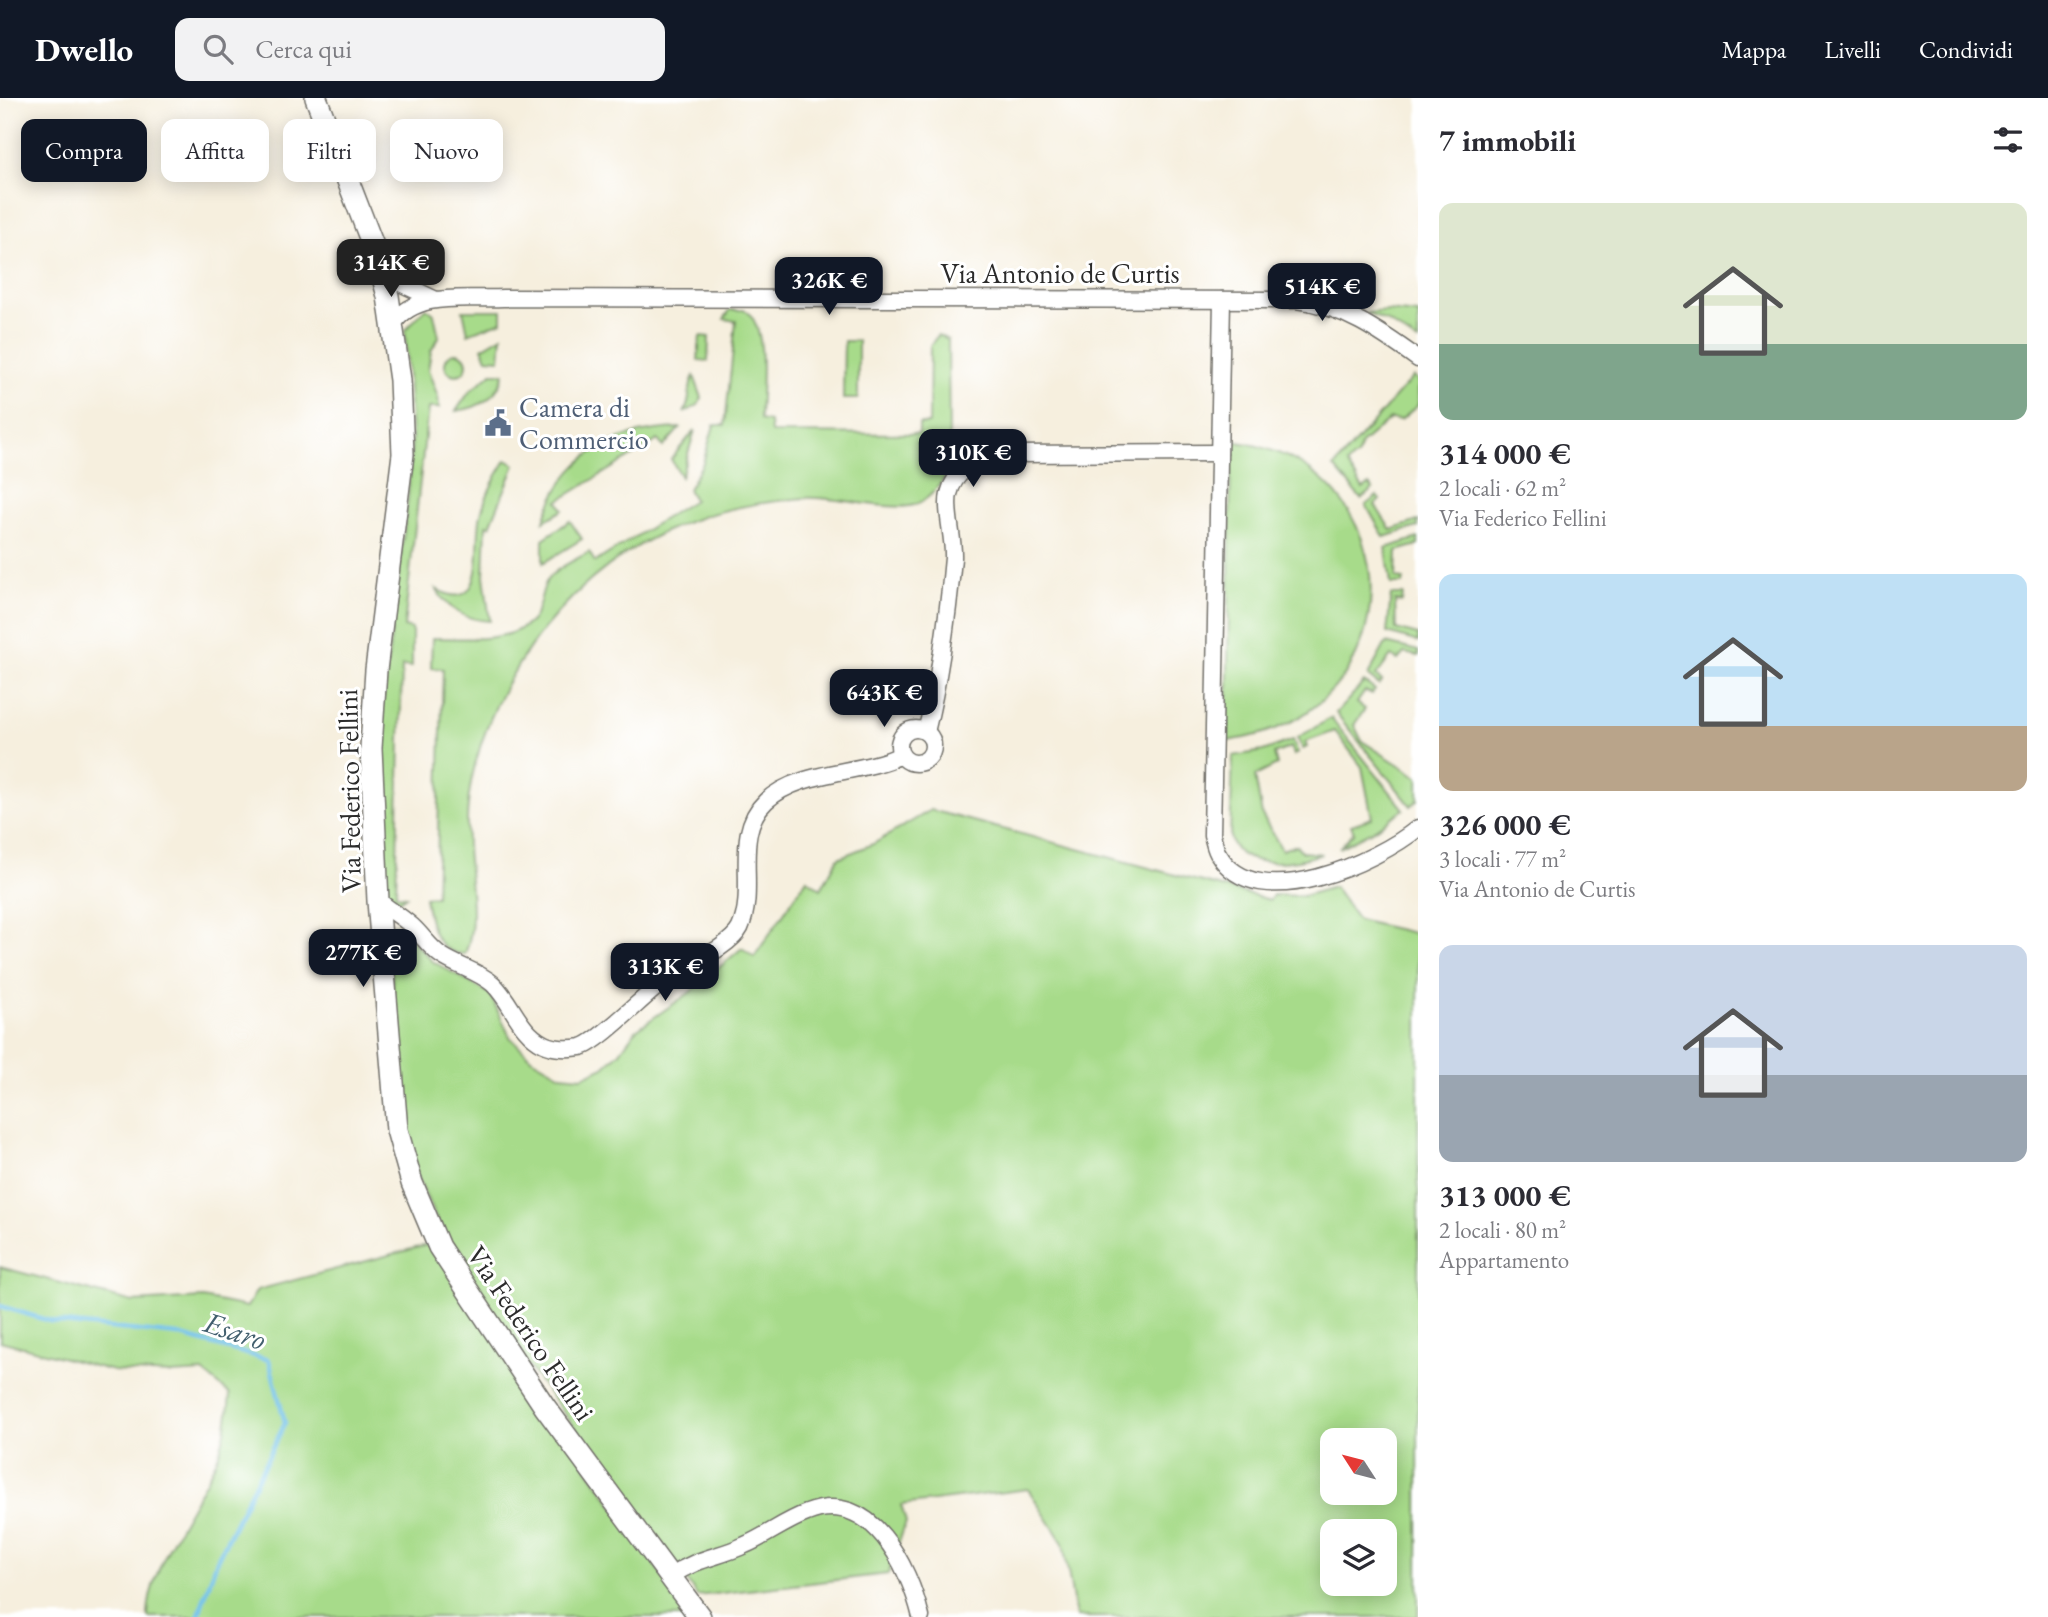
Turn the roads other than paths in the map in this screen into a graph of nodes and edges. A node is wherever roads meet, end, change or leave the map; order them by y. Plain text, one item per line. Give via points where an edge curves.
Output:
1 (316, 98) edge
2 (377, 256) junction
3 (436, 300) junction
4 (1223, 300) junction
5 (393, 324) junction
6 (1418, 359) edge
7 (1220, 453) junction
8 (926, 732) junction
9 (901, 755) junction
10 (1418, 828) edge
11 (378, 901) junction
12 (671, 1576) junction
13 (700, 1617) edge
14 (921, 1617) edge

1 - 2 street, Via Federico Fellini
2 - 3 street via 400,283
2 - 5 street, Via Federico Fellini
3 - 4 street, Via Antonio de Curtis
3 - 5 street via 408,308
4 - 6 street, Via Antonio de Curtis via 1318,302 1355,318
4 - 7 street
5 - 11 street, Via Federico Fellini via 403,454 371,735
7 - 8 street via 995,454 966,468 948,495 953,557 936,696
7 - 10 street via 1212,835 1218,855 1231,869 1248,877 1296,884 1345,869
8 - 9 street via 906,732 900,740
8 - 9 street via 933,745 928,758 914,763
9 - 11 street via 883,764 799,783 767,800 748,836 745,907 734,938 678,970 595,1041 581,1047 546,1046 533,1037 484,976 444,957
11 - 12 street, Via Federico Fellini via 397,1130 412,1183 439,1247 488,1324
12 - 13 street, Via Federico Fellini
12 - 14 street via 695,1560 743,1546 808,1512 833,1508 856,1513 880,1529 916,1595

